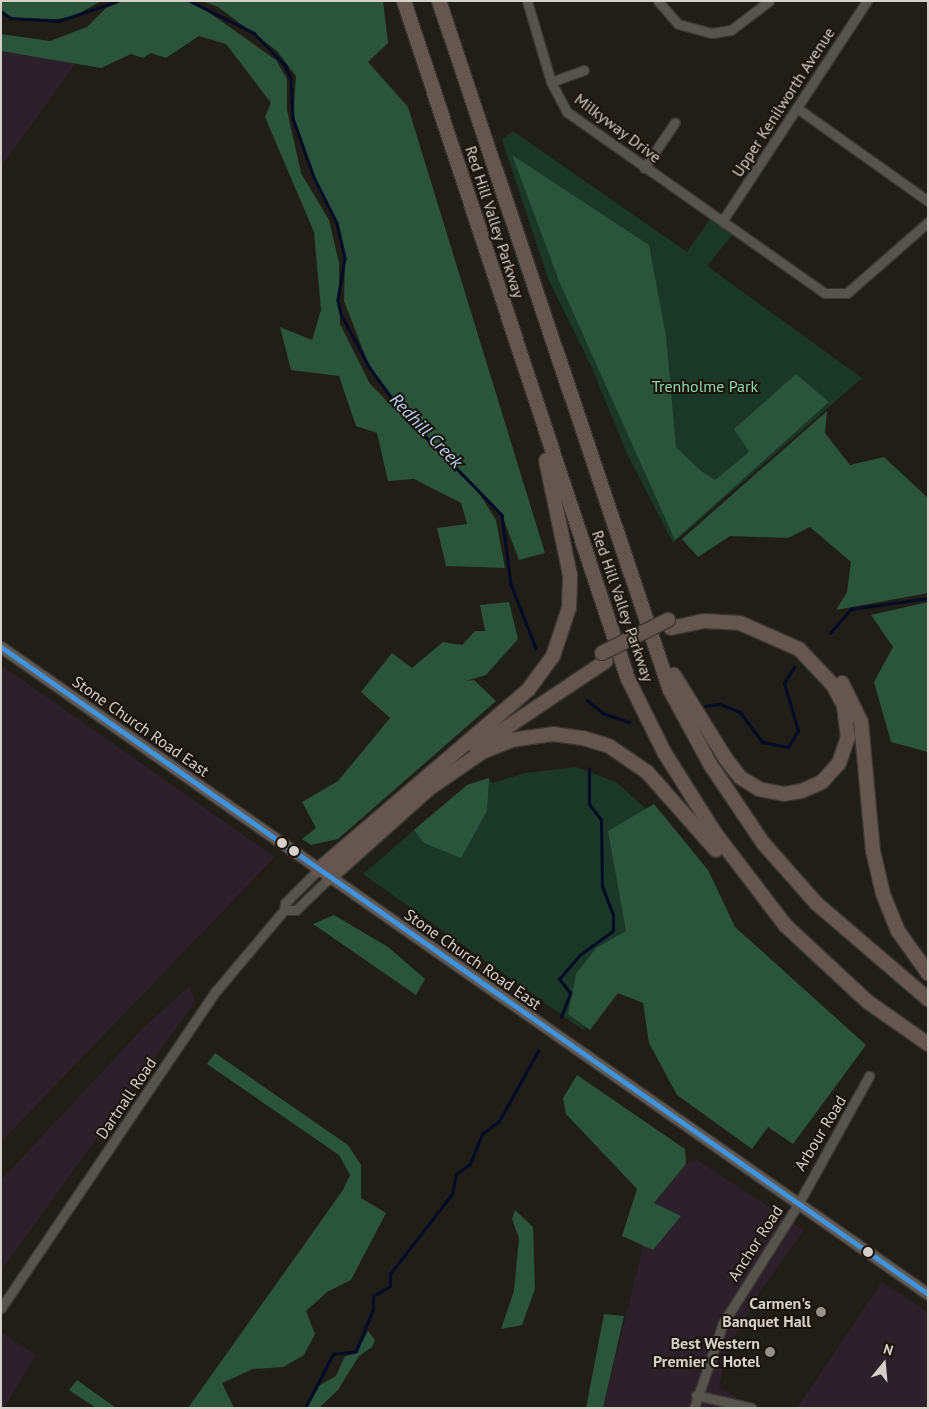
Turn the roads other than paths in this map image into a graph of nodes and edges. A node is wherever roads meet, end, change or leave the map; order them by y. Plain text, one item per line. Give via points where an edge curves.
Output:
1 (404, 1) edge
2 (439, 1) edge
3 (526, 1) edge
4 (658, 1) edge
5 (770, 1) edge
6 (867, 1) edge
7 (584, 70) dead end
8 (551, 82) junction
9 (797, 108) junction
10 (675, 122) dead end
11 (644, 168) junction
12 (928, 201) edge
13 (723, 220) junction
14 (928, 222) edge
15 (527, 374) junction
16 (644, 614) junction
17 (669, 624) junction
18 (1, 647) edge
19 (604, 657) junction
20 (484, 730) junction
21 (427, 790) junction
22 (324, 874) junction
23 (750, 884) junction
24 (284, 910) junction
25 (928, 973) edge
26 (928, 999) edge
27 (928, 1044) edge
28 (869, 1076) dead end
29 (797, 1206) junction
30 (928, 1294) edge
31 (1, 1308) edge
32 (696, 1395) junction
33 (694, 1408) edge
34 (752, 1408) edge

1 - 15 highway, Red Hill Valley Parkway
2 - 16 highway, Red Hill Valley Parkway
3 - 8 street, Milkyway Drive
4 - 5 street via 678,24 712,34 731,30
6 - 9 street, Upper Kenilworth Avenue
7 - 8 street
8 - 11 street, Milkyway Drive via 567,112
9 - 12 street
9 - 13 street, Upper Kenilworth Avenue
10 - 11 street
11 - 13 street, Milkyway Drive
13 - 14 street, Milkyway Drive via 834,296 847,293
15 - 20 highway via 528,398 569,566 569,608 558,644 542,673
15 - 23 highway, Red Hill Valley Parkway via 628,679 687,791
16 - 17 highway via 679,686 740,777 759,789 784,794 812,788 834,772 848,737 844,706 833,685 799,649 740,623 704,621
16 - 26 highway, Red Hill Valley Parkway via 670,690 710,764 763,843 816,903
17 - 19 highway
17 - 25 highway via 711,613 755,618 807,645 839,679 861,722 881,888 898,931
18 - 22 main road, Stone Church Road East
19 - 20 highway
19 - 21 highway via 523,713
20 - 22 highway
21 - 22 highway
21 - 23 highway via 482,752 511,740 553,734 595,741 647,772 734,872
22 - 24 street, Dartnall Road via 285,903
22 - 24 street, Dartnall Road via 296,910
22 - 29 main road, Stone Church Road East
23 - 27 highway, Red Hill Valley Parkway via 831,968
24 - 31 street, Dartnall Road via 216,991
28 - 29 street, Arbour Road
29 - 30 main road, Stone Church Road East
29 - 32 street, Anchor Road via 724,1323
32 - 33 street, Anchor Road
32 - 34 street

